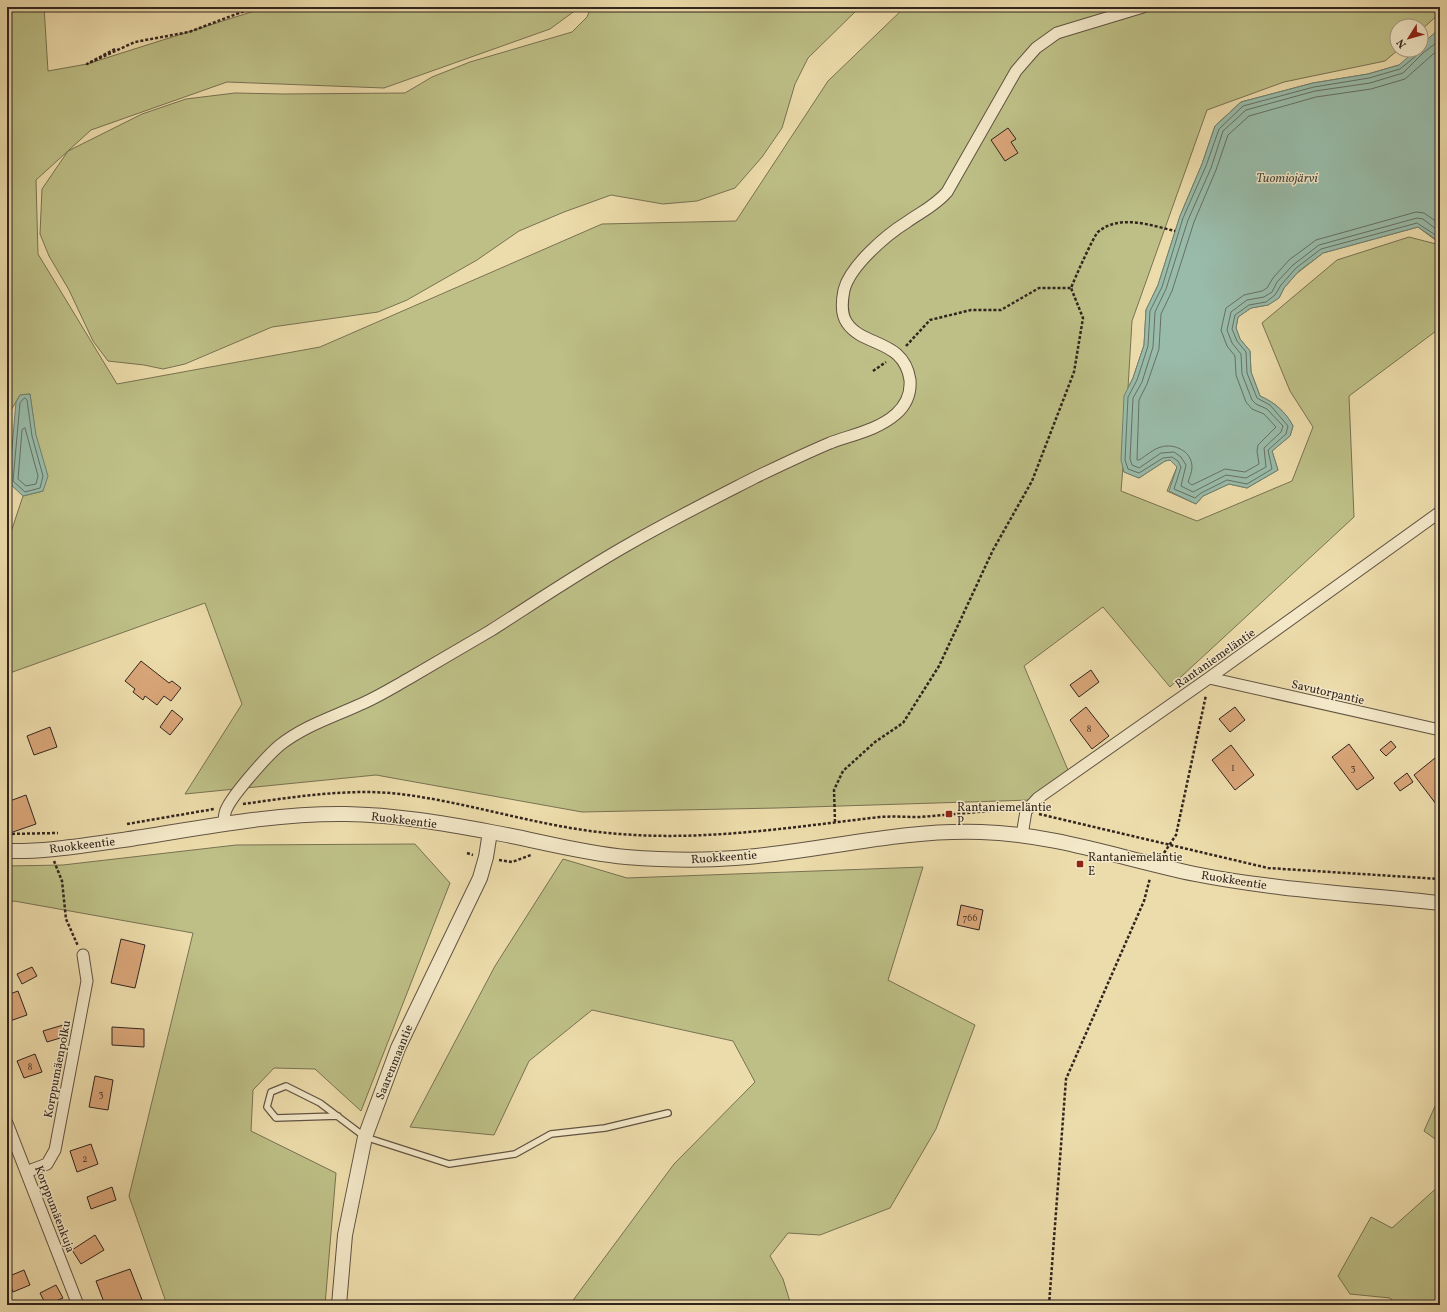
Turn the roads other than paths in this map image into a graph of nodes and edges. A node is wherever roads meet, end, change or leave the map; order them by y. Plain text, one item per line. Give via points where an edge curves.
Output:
1 (1143, 7) edge
2 (1440, 512) edge
3 (1210, 678) junction
4 (1440, 730) edge
5 (224, 824) junction
6 (490, 832) junction
7 (1022, 835) junction
8 (7, 851) edge
9 (1440, 903) edge
10 (83, 955) road end
11 (668, 1114) dead end
12 (338, 1116) junction
13 (7, 1123) edge
14 (365, 1137) junction
15 (26, 1172) junction
16 (78, 1305) edge
17 (339, 1305) edge

1 - 5 street via 1057,33 1036,48 1016,71 947,192 936,204 898,228 858,266 844,289 844,319 854,331 898,355 909,374 910,390 904,404 888,420 782,464 703,504 632,542 379,696 298,733 268,755 228,807
2 - 3 street, Rantaniemeläntie
3 - 4 street, Savutorpantie
3 - 7 street, Rantaniemeläntie via 1038,798 1026,811
5 - 6 street, Ruokkeentie via 288,816 384,815
5 - 8 street, Ruokkeentie via 78,846
6 - 7 street, Ruokkeentie via 622,857 680,860 738,858 911,833 951,831
6 - 14 street, Saarenmaantie via 480,878 398,1048
7 - 9 street, Ruokkeentie via 1075,844 1196,874 1260,885
10 - 15 street, Korppumäenpolku via 87,981 55,1150 47,1164
11 - 14 lane via 605,1128 551,1134 515,1154 450,1164
12 - 12 lane via 320,1103 286,1086 271,1092 267,1107 276,1118
12 - 14 lane
13 - 15 street, Korppumäenkuja
14 - 17 street, Saarenmaantie via 345,1235
15 - 16 street, Korppumäenkuja

